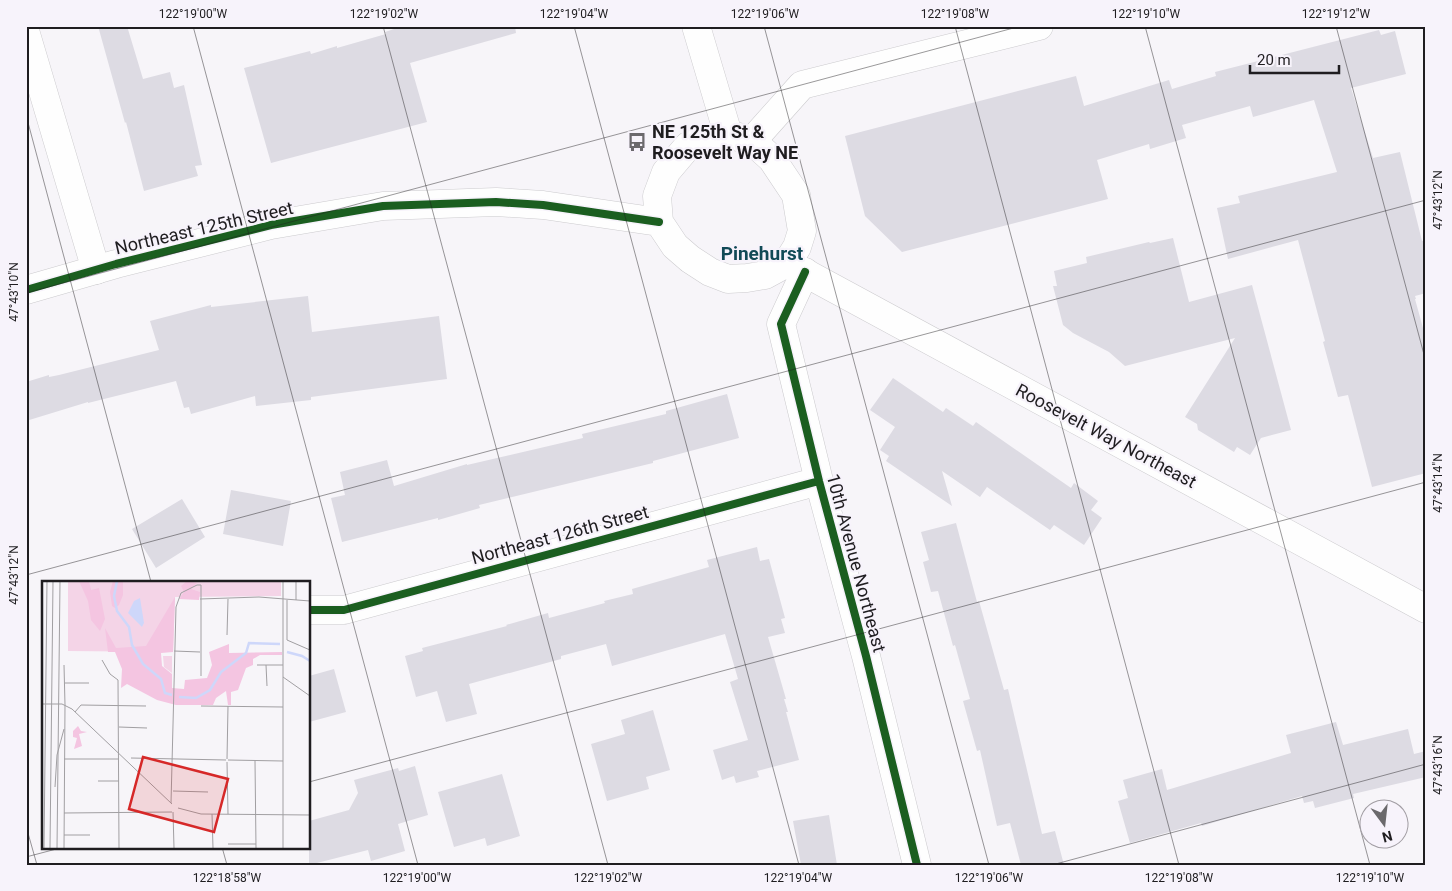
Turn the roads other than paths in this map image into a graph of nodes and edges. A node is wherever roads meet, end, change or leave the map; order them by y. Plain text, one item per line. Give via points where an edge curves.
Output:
1 (696, 26) edge
2 (1039, 26) edge
3 (26, 34) edge
4 (740, 137) junction
5 (659, 222) junction
6 (796, 267) junction
7 (96, 270) junction
8 (26, 290) edge
9 (819, 480) junction
10 (1426, 609) edge
11 (310, 610) edge
12 (918, 865) edge

1 - 4 street
2 - 4 street via 802,85
3 - 7 street
4 - 5 street via 688,146 666,172 658,196
4 - 6 street via 772,159 796,195 802,230
5 - 6 street via 675,246 710,272 728,279
5 - 7 street, Northeast 125th Street via 543,205 496,202 383,206 271,225
6 - 9 street, 10th Avenue Northeast via 781,324
6 - 10 street, Roosevelt Way Northeast
7 - 8 street, Northeast 125th Street
9 - 11 street, Northeast 126th Street via 344,610
9 - 12 street, 10th Avenue Northeast

